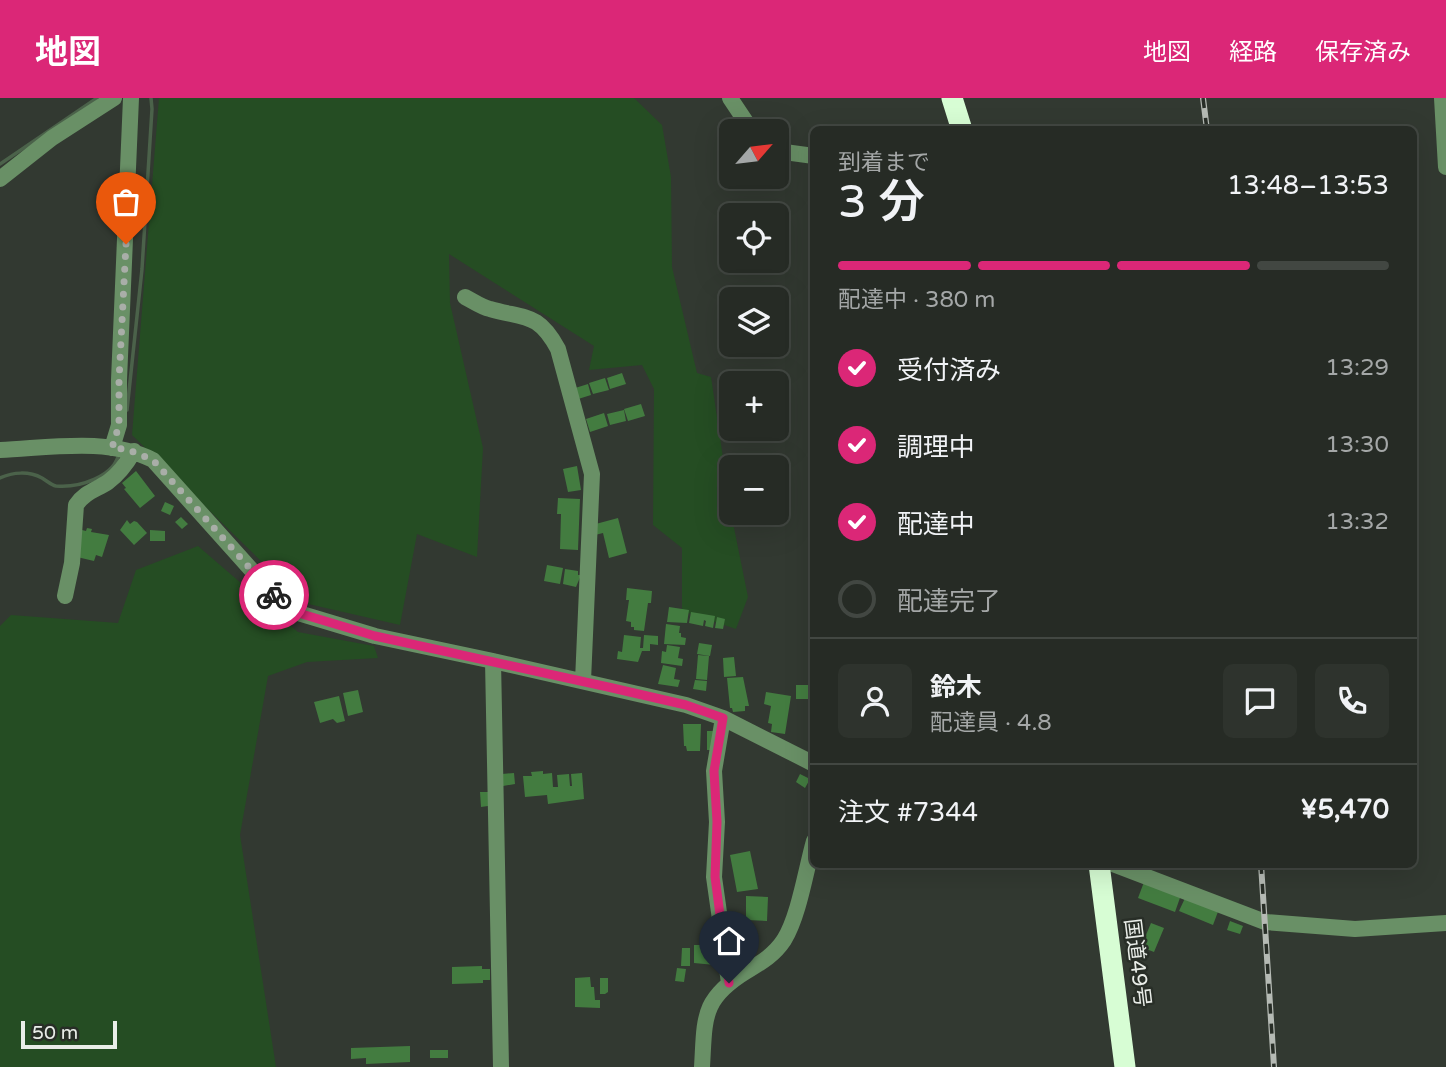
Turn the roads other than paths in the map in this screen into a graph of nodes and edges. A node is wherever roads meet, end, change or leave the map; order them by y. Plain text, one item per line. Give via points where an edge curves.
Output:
1 (114, 98) edge
2 (131, 98) edge
3 (730, 98) edge
4 (952, 98) edge
5 (1442, 98) edge
6 (744, 119) edge
7 (961, 126) edge
8 (789, 153) edge
9 (810, 156) edge
10 (1446, 167) edge
11 (0, 179) edge
12 (465, 297) dead end
13 (112, 448) junction
14 (0, 450) edge
15 (134, 451) junction
16 (65, 596) dead end
17 (493, 661) junction
18 (583, 681) junction
19 (723, 718) junction
20 (810, 762) edge
21 (810, 856) edge
22 (1100, 868) edge
23 (1123, 868) edge
24 (1446, 923) edge
25 (729, 983) junction
26 (501, 1067) edge
27 (702, 1067) edge
28 (1125, 1067) edge

1 - 11 street
2 - 13 street via 119,425
3 - 6 street
4 - 7 highway
5 - 10 street
8 - 9 street
12 - 18 street via 487,309 527,316 550,334 558,349 592,474
13 - 14 street
13 - 15 street
15 - 16 street via 124,467 76,505
15 - 17 street via 153,460 289,609 375,636
17 - 18 street
17 - 26 street
18 - 19 street
19 - 20 street
19 - 25 street via 714,771 715,877
21 - 25 street via 784,940 771,956
22 - 28 highway, 国道49号
23 - 24 street via 1265,922 1355,929
25 - 27 street via 715,997 705,1020

